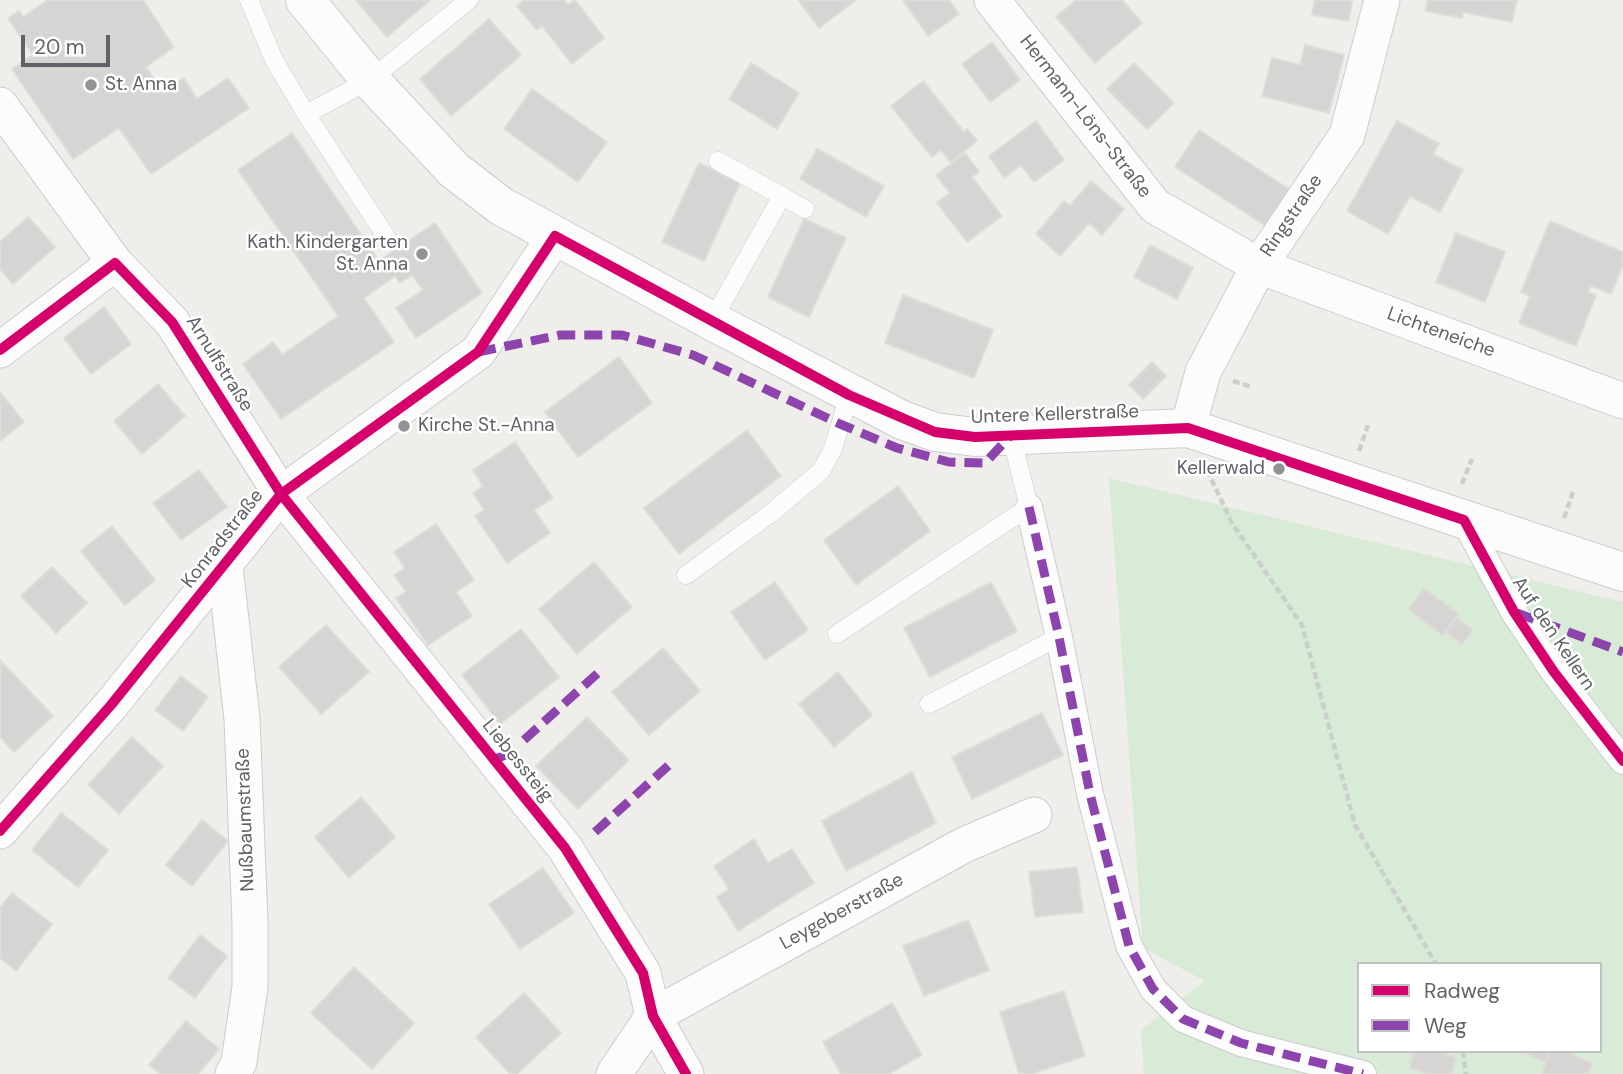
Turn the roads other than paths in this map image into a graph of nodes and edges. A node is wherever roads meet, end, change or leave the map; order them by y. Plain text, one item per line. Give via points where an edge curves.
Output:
1 (249, 0) edge
2 (305, 0) edge
3 (469, 0) edge
4 (992, 0) edge
5 (1382, 0) edge
6 (370, 80) junction
7 (0, 105) edge
8 (306, 114) junction
9 (718, 161) dead end
10 (782, 196) junction
11 (805, 209) dead end
12 (555, 236) junction
13 (387, 238) dead end
14 (115, 263) junction
15 (1259, 265) junction
16 (712, 321) junction
17 (0, 350) edge
18 (849, 394) junction
19 (1623, 401) edge
20 (1188, 428) junction
21 (1011, 435) junction
22 (281, 494) junction
23 (1029, 507) junction
24 (1464, 520) junction
25 (225, 566) junction
26 (1623, 572) edge
27 (687, 575) dead end
28 (837, 635) dead end
29 (1059, 637) junction
30 (929, 704) dead end
31 (1623, 761) edge
32 (1034, 815) dead end
33 (0, 831) edge
34 (653, 1016) junction
35 (233, 1074) edge
36 (614, 1074) edge
37 (686, 1074) edge
38 (1363, 1074) edge

1 - 8 lane via 274,60
2 - 6 street, Untere Kellerstraße
3 - 6 lane
4 - 15 street, Hermann-Löns-Straße via 1155,206
5 - 15 street, Ringstraße via 1347,135
6 - 8 lane
6 - 12 street, Untere Kellerstraße via 454,170 501,206
7 - 14 street, Arnulfstraße
8 - 13 lane
9 - 10 lane
10 - 11 lane
10 - 16 lane
12 - 16 street, Untere Kellerstraße
12 - 22 street, Konradstraße via 478,352
14 - 17 street
14 - 22 street, Arnulfstraße via 172,322
15 - 19 street, Lichteneiche
15 - 20 street, Ringstraße via 1203,372
16 - 18 street, Untere Kellerstraße
18 - 21 street, Untere Kellerstraße via 935,432
18 - 27 lane via 833,449 821,471
20 - 21 street, Untere Kellerstraße
20 - 24 street, Untere Kellerstraße
21 - 23 lane, Untere Kellerstraße
22 - 25 street, Konradstraße
22 - 34 street, Liebessteig via 565,848 643,973
23 - 28 lane
23 - 29 street
24 - 26 street, Untere Kellerstraße
24 - 31 street, Auf den Kellern via 1520,622
25 - 33 street, Konradstraße
25 - 35 street, Nußbaumstraße via 242,719 250,923 250,987 239,1062
29 - 30 lane
29 - 38 street via 1090,794 1129,946 1153,989 1183,1019 1241,1043
32 - 34 street, Leygeberstraße via 964,845
34 - 36 street
34 - 37 street, Liebessteig

